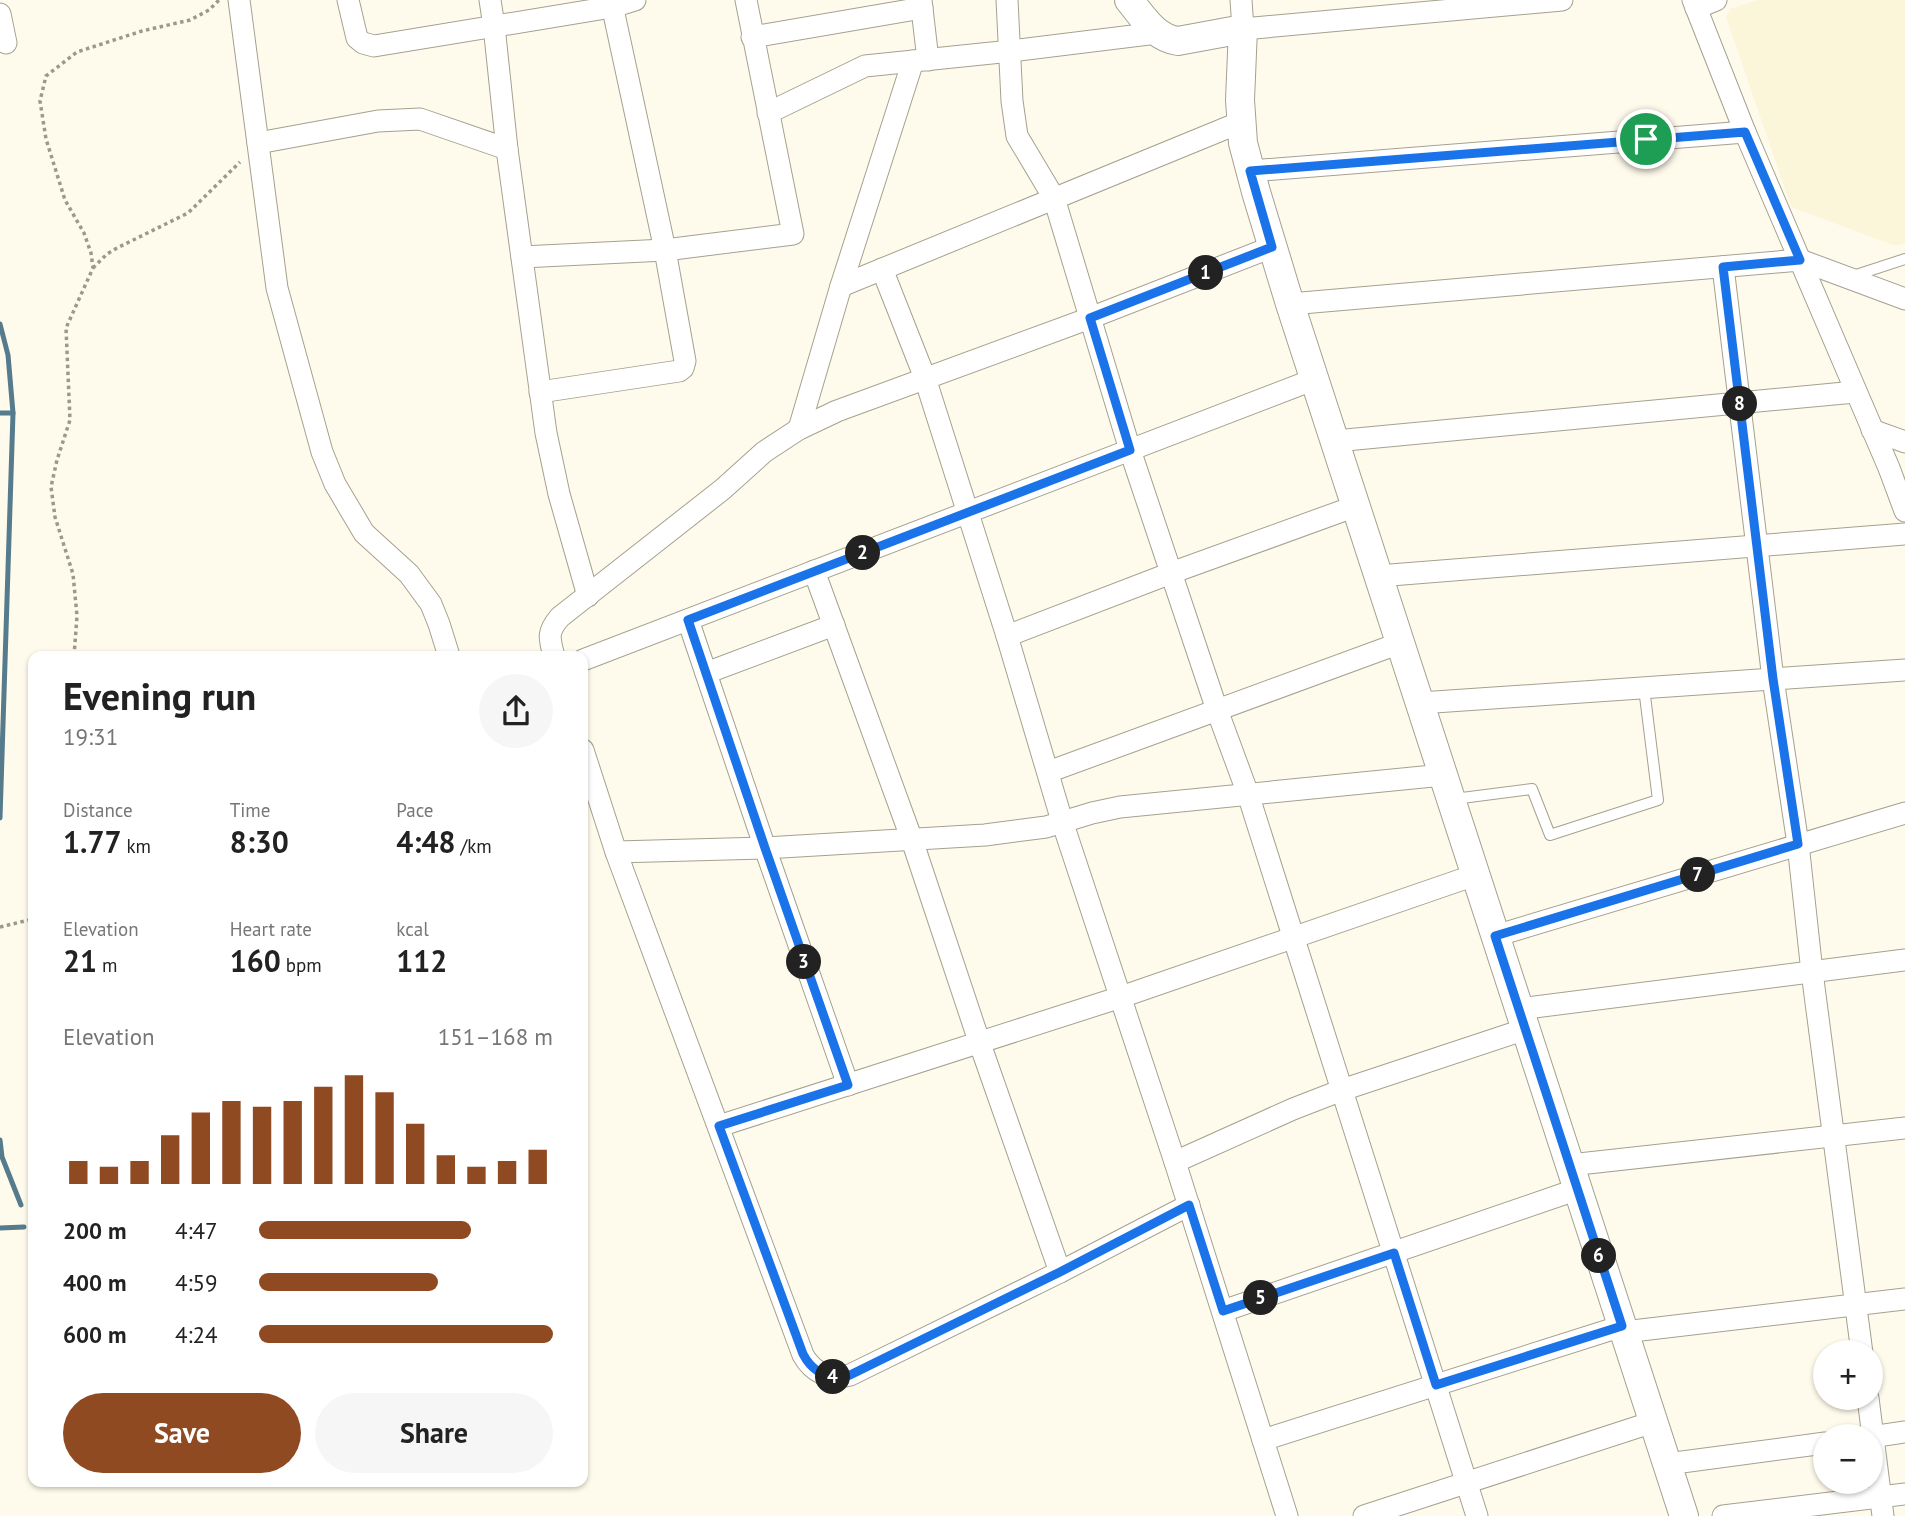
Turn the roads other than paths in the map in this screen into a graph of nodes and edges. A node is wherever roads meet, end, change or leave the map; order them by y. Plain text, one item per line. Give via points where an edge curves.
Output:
1 (239, 0) edge
2 (348, 0) edge
3 (490, 0) edge
4 (635, 0) edge
5 (746, 0) edge
6 (1007, 0) edge
7 (1129, 0) edge
8 (1241, 0) edge
9 (1562, 0) edge
10 (1716, 0) edge
11 (611, 3) edge
12 (922, 4) edge
13 (1694, 4) edge
14 (858, 9) edge
15 (0, 14) edge
16 (494, 26) junction
17 (1243, 29) junction
18 (1157, 33) junction
19 (752, 37) junction
20 (6, 43) dead end
21 (1011, 51) junction
22 (921, 60) junction
23 (768, 113) junction
24 (1241, 122) junction
25 (1745, 132) junction
26 (258, 143) junction
27 (507, 149) junction
28 (1250, 171) junction
29 (1054, 198) junction
30 (1272, 247) junction
31 (665, 250) junction
32 (522, 257) junction
33 (1905, 259) edge
34 (1800, 260) junction
35 (1723, 267) junction
36 (882, 269) junction
37 (1848, 278) junction
38 (841, 286) junction
39 (1905, 299) edge
40 (1290, 304) junction
41 (1090, 318) junction
42 (925, 378) junction
43 (1315, 379) junction
44 (540, 392) junction
45 (1855, 392) junction
46 (1740, 402) junction
47 (799, 429) junction
48 (1872, 430) junction
49 (1335, 441) junction
50 (1905, 443) edge
51 (1130, 450) junction
52 (1897, 471) edge
53 (1356, 506) junction
54 (1905, 511) edge
55 (968, 512) junction
56 (1905, 534) edge
57 (1756, 546) junction
58 (814, 571) junction
59 (1171, 573) junction
60 (1378, 576) junction
61 (587, 596) junction
62 (688, 620) junction
63 (834, 625) junction
64 (1007, 636) junction
65 (1400, 643) junction
66 (447, 651) edge
67 (553, 651) edge
68 (588, 658) edge
69 (1905, 670) edge
70 (706, 673) junction
71 (1773, 679) junction
72 (1644, 688) junction
73 (1420, 703) junction
74 (1217, 710) junction
75 (1048, 772) junction
76 (588, 779) edge
77 (1447, 787) junction
78 (1248, 794) junction
79 (1905, 813) edge
80 (1062, 821) junction
81 (912, 840) junction
82 (1798, 844) junction
83 (765, 848) junction
84 (616, 852) junction
85 (1475, 874) junction
86 (1495, 936) junction
87 (1294, 937) junction
88 (1905, 960) edge
89 (1812, 972) junction
90 (1121, 997) junction
91 (1522, 1019) junction
92 (980, 1044) junction
93 (848, 1085) junction
94 (1342, 1090) junction
95 (719, 1126) junction
96 (1905, 1128) edge
97 (1833, 1136) junction
98 (1175, 1162) junction
99 (1574, 1177) junction
100 (1189, 1205) junction
101 (1394, 1253) junction
102 (1060, 1272) junction
103 (1905, 1299) edge
104 (1855, 1306) junction
105 (1223, 1311) junction
106 (1623, 1329) junction
107 (1860, 1340) edge
108 (1436, 1385) junction
109 (1653, 1422) junction
110 (1905, 1432) edge
111 (1883, 1435) edge
112 (1263, 1440) junction
113 (1813, 1445) edge
114 (1667, 1464) junction
115 (1466, 1483) junction
116 (1905, 1494) edge
117 (1882, 1507) edge
118 (1287, 1516) edge
119 (1364, 1516) edge
120 (1477, 1516) edge
121 (1684, 1516) edge
122 (1723, 1516) edge

1 - 26 street
2 - 16 street via 357,38 374,46
3 - 16 street
4 - 11 street
5 - 19 street
6 - 21 street
7 - 18 street
8 - 17 street
9 - 17 street
10 - 13 street
11 - 16 street
11 - 31 street
12 - 14 street
12 - 22 street
13 - 25 street
14 - 19 street
15 - 20 street
16 - 27 street
17 - 18 street via 1178,41
17 - 24 street
18 - 21 street
19 - 23 street
21 - 22 street
21 - 29 street via 1017,136
22 - 23 street via 865,66
22 - 38 street
23 - 31 street via 793,233
24 - 28 street
24 - 29 street
25 - 28 street
25 - 34 street
26 - 27 street via 378,121 420,119
26 - 66 street via 276,288 321,452 364,533 409,574 431,604
27 - 32 street
28 - 30 street
29 - 36 street
29 - 41 street
30 - 40 street
30 - 41 street
31 - 32 street
31 - 44 street via 683,368
32 - 44 street
33 - 37 lane
34 - 35 street
34 - 37 street
34 - 45 street
35 - 40 street
35 - 46 street
36 - 38 street
36 - 42 street
37 - 39 street
38 - 47 street
40 - 43 street
41 - 42 street
41 - 51 street
42 - 47 street
42 - 55 street
43 - 49 street
43 - 51 street
44 - 61 street via 559,495
45 - 46 street
45 - 48 street
46 - 49 street
46 - 57 street
47 - 61 street via 764,452
48 - 50 street
48 - 52 street
49 - 53 street
51 - 55 street
51 - 59 street
52 - 54 street
53 - 59 street
53 - 60 street
55 - 58 street
55 - 64 street
56 - 57 street
57 - 60 street
57 - 71 street
58 - 62 street
58 - 63 street
59 - 64 street
59 - 74 street
60 - 65 street
61 - 67 street via 550,631
62 - 68 street
62 - 70 street
63 - 70 street
63 - 81 street
64 - 75 street
65 - 73 street
65 - 74 street
69 - 71 street
70 - 83 street
71 - 72 street
71 - 82 street
72 - 73 street
72 - 77 lane via 1658,800 1550,835 1532,789
73 - 77 street
74 - 75 street
74 - 78 street
75 - 80 street
76 - 84 street
77 - 78 street
77 - 85 street
78 - 80 street via 1120,807
78 - 87 street
79 - 82 street
80 - 81 street via 985,835
80 - 90 street
81 - 83 street
81 - 92 street
82 - 86 street
82 - 89 street
83 - 84 street
83 - 93 street
84 - 95 street
85 - 86 street
85 - 87 street
86 - 91 street
87 - 90 street
87 - 94 street
88 - 89 street
89 - 91 street
89 - 97 street
90 - 92 street
90 - 98 street
91 - 94 street
91 - 99 street
92 - 93 street
92 - 102 street
93 - 95 street
94 - 98 street
94 - 101 street
95 - 102 street via 803,1354 822,1374 850,1375
96 - 97 street
97 - 99 street
97 - 104 street
98 - 100 street
99 - 101 street
99 - 106 street
100 - 102 street
100 - 105 street
101 - 105 street
101 - 108 street
103 - 104 street
104 - 106 street
104 - 107 street
105 - 112 street
106 - 108 street
106 - 109 street
108 - 112 street
108 - 115 street
109 - 114 street
109 - 115 street
110 - 111 street
112 - 118 street
113 - 114 street
114 - 121 street
115 - 119 street
115 - 120 street
116 - 117 street
117 - 122 street

